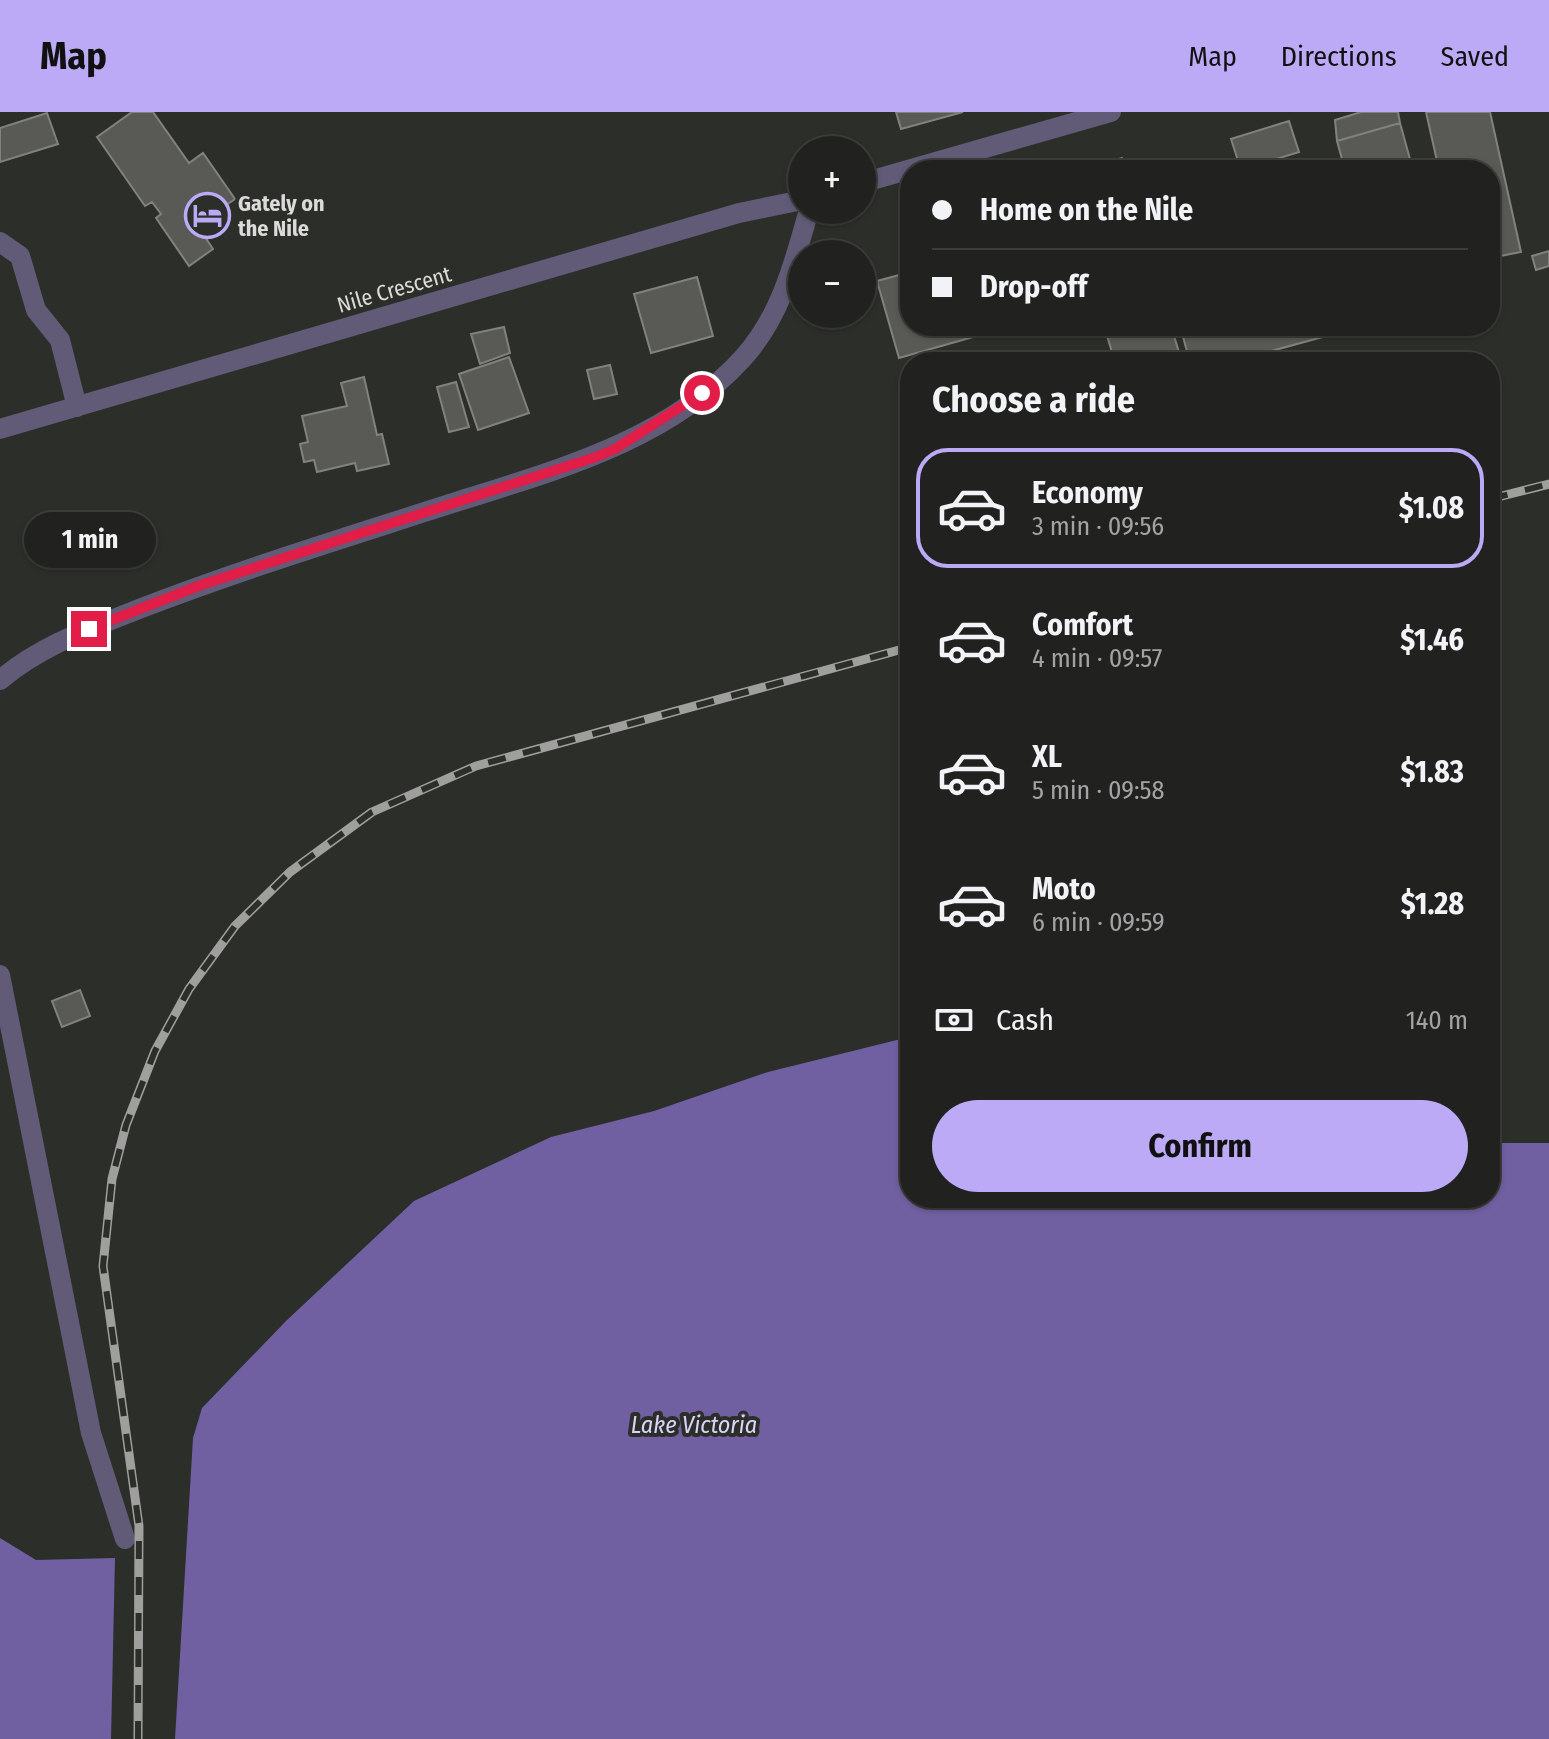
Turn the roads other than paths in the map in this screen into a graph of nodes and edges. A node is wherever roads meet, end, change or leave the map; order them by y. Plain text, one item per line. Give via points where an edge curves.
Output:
1 (1111, 112) edge
2 (943, 160) edge
3 (900, 172) edge
4 (876, 179) edge
5 (788, 203) edge
6 (805, 224) edge
7 (0, 242) edge
8 (77, 407) junction
9 (0, 429) edge
10 (0, 680) edge
11 (0, 975) edge
12 (125, 1539) dead end

1 - 2 street
3 - 4 street
5 - 8 street, Nile Crescent
6 - 10 street via 782,298 745,356 720,381 615,449 201,585 61,640
7 - 8 street via 20,256 36,310 60,340
8 - 9 street, Nile Crescent
11 - 12 street via 91,1433

